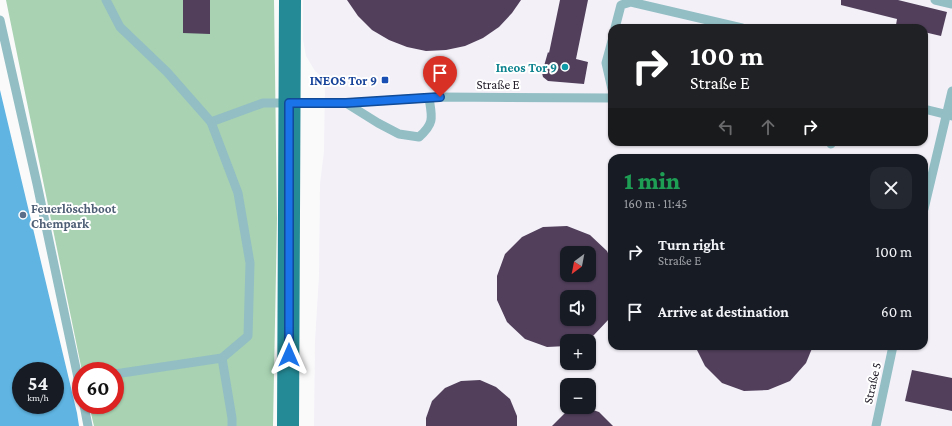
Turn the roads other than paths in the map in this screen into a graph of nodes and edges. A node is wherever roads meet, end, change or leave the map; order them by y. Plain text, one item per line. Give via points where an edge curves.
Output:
1 (106, 0) edge
2 (290, 0) edge
3 (935, 0) edge
4 (952, 4) edge
5 (0, 20) edge
6 (616, 24) edge
7 (725, 24) edge
8 (608, 56) edge
9 (608, 72) edge
10 (952, 90) edge
11 (430, 98) junction
12 (608, 98) edge
13 (289, 103) junction
14 (346, 103) junction
15 (928, 111) edge
16 (949, 115) edge
17 (211, 122) junction
18 (928, 194) edge
19 (893, 350) edge
20 (222, 358) junction
21 (76, 362) edge
22 (124, 373) edge
23 (86, 414) edge
24 (88, 426) edge
25 (232, 426) edge
26 (288, 426) edge
27 (876, 426) edge

1 - 17 lane via 120,27 167,72
2 - 13 main road
3 - 4 lane
5 - 21 lane
6 - 7 lane via 621,5 631,2
8 - 9 lane
10 - 16 lane
11 - 12 lane, Straße E
11 - 14 lane, Straße E
11 - 14 lane via 431,121 428,129 419,136 399,134
13 - 14 lane, Straße E
13 - 17 lane, Straße E via 264,104
13 - 26 main road
15 - 16 lane
16 - 18 lane
17 - 20 lane via 238,193 250,263 248,336
19 - 27 lane, Straße 5
20 - 22 lane
20 - 25 lane
23 - 24 lane

